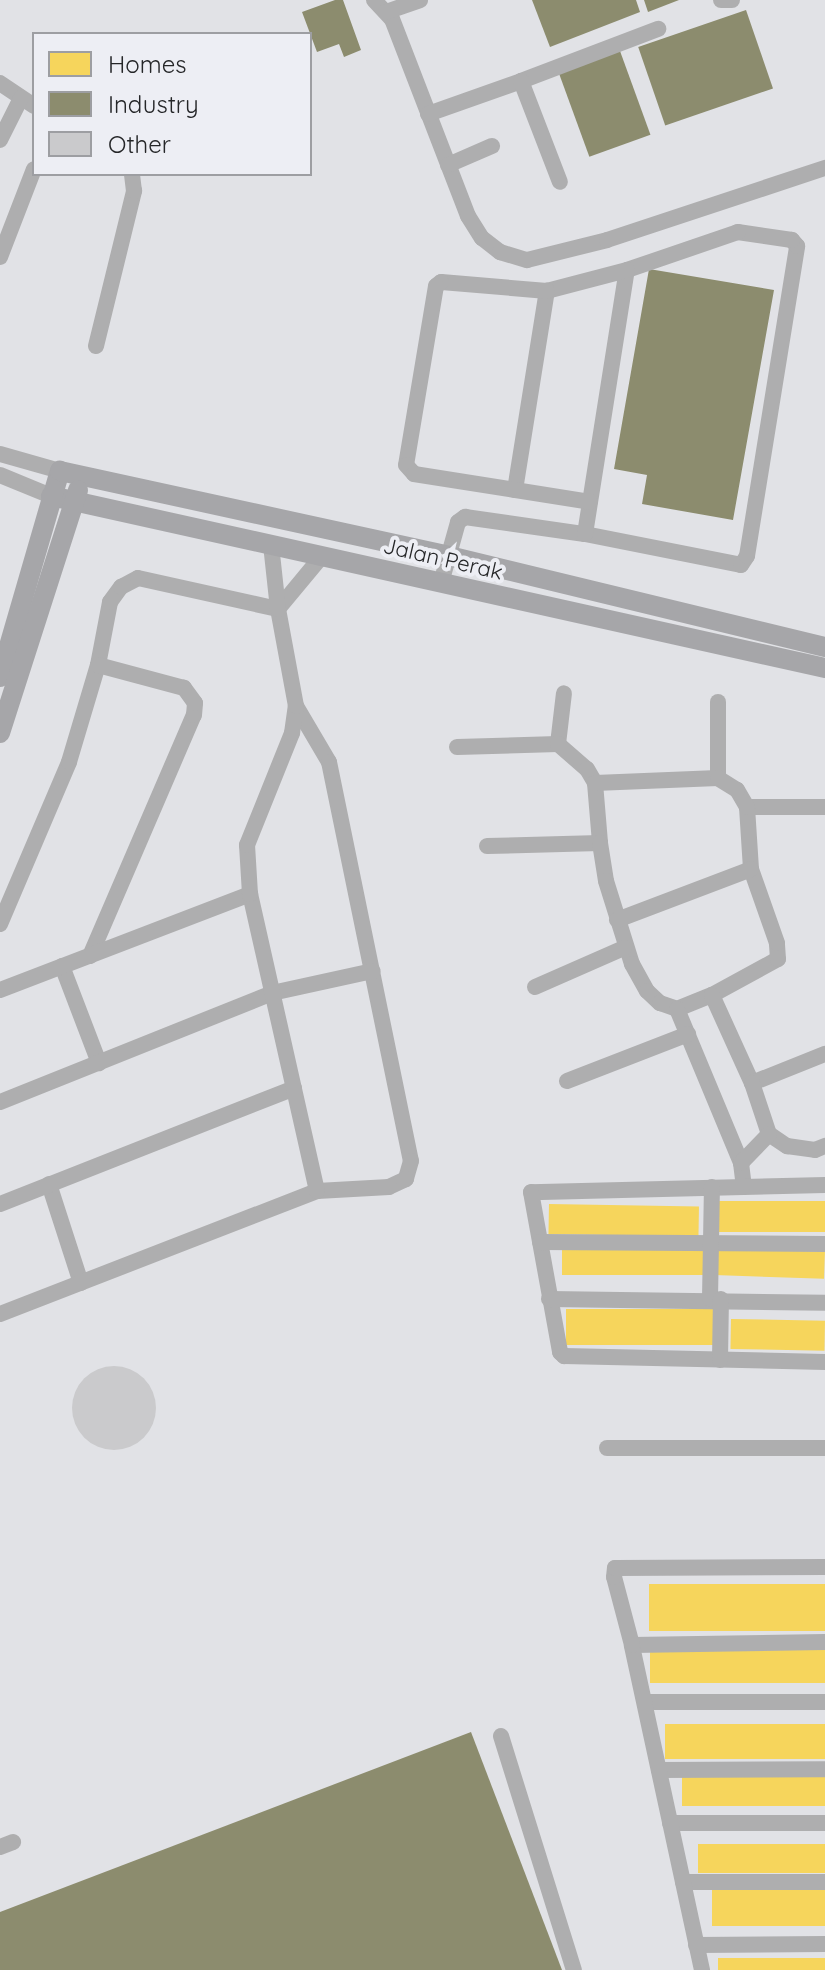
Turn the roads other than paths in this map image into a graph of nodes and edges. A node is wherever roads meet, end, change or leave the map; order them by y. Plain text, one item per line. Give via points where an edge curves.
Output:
1 (420, 0) edge
2 (721, 0) edge
3 (732, 0) edge
4 (380, 6) edge
5 (658, 29) dead end
6 (521, 81) junction
7 (0, 83) edge
8 (28, 102) edge
9 (428, 114) junction
10 (0, 140) edge
11 (492, 146) dead end
12 (448, 165) junction
13 (825, 168) edge
14 (32, 174) edge
15 (132, 176) edge
16 (560, 182) dead end
17 (0, 257) edge
18 (627, 270) junction
19 (547, 291) junction
20 (96, 346) dead end
21 (0, 454) edge
22 (60, 471) junction
23 (83, 474) junction
24 (0, 475) edge
25 (515, 490) junction
26 (51, 496) junction
27 (74, 501) junction
28 (590, 502) junction
29 (312, 526) junction
30 (585, 534) junction
31 (271, 545) junction
32 (449, 556) junction
33 (331, 558) junction
34 (441, 583) junction
35 (278, 609) junction
36 (825, 647) edge
37 (98, 665) junction
38 (825, 668) edge
39 (0, 677) edge
40 (564, 693) dead end
41 (718, 702) dead end
42 (296, 706) junction
43 (0, 733) edge
44 (558, 744) junction
45 (457, 747) dead end
46 (718, 778) junction
47 (595, 783) junction
48 (747, 807) junction
49 (825, 807) edge
50 (600, 843) junction
51 (487, 846) dead end
52 (751, 869) junction
53 (250, 894) junction
54 (617, 920) junction
55 (0, 924) edge
56 (624, 948) junction
57 (90, 956) junction
58 (62, 966) junction
59 (373, 971) junction
60 (535, 987) dead end
61 (0, 990) edge
62 (272, 993) junction
63 (712, 995) junction
64 (677, 1009) junction
65 (688, 1034) junction
66 (825, 1054) edge
67 (99, 1063) junction
68 (567, 1081) dead end
69 (752, 1083) junction
70 (294, 1088) junction
71 (0, 1102) edge
72 (769, 1134) junction
73 (825, 1146) edge
74 (741, 1163) junction
75 (49, 1184) junction
76 (825, 1185) edge
77 (712, 1187) junction
78 (744, 1187) junction
79 (317, 1191) junction
80 (0, 1204) edge
81 (540, 1242) junction
82 (711, 1242) junction
83 (825, 1244) edge
84 (81, 1283) junction
85 (549, 1299) junction
86 (716, 1299) junction
87 (825, 1303) edge
88 (0, 1314) edge
89 (720, 1360) junction
90 (825, 1362) edge
91 (607, 1448) dead end
92 (825, 1448) edge
93 (825, 1567) edge
94 (825, 1642) edge
95 (632, 1645) junction
96 (645, 1702) junction
97 (825, 1702) edge
98 (501, 1736) dead end
99 (825, 1769) edge
100 (659, 1770) junction
101 (670, 1823) junction
102 (825, 1823) edge
103 (683, 1882) junction
104 (825, 1882) edge
105 (825, 1944) edge
106 (696, 1945) junction
107 (574, 1970) edge
108 (702, 1970) edge

1 - 4 street
2 - 3 street
4 - 9 street via 392,19
5 - 6 street
6 - 9 street
6 - 16 street
7 - 8 street
8 - 10 street
9 - 12 street
11 - 12 street
12 - 13 street via 482,238 500,252 527,260 607,240
14 - 17 street
15 - 20 street via 134,191
18 - 19 street
18 - 28 street
18 - 30 street via 738,232 792,240 797,246 747,556 741,565
19 - 25 street
19 - 25 street via 441,282 436,286 408,450 406,465 414,474
21 - 22 street
22 - 23 main road, Jalan Perak
22 - 26 main road
23 - 27 main road
23 - 29 main road, Jalan Perak
24 - 26 street
25 - 28 street
26 - 27 main road, Jalan Perak
26 - 39 main road
27 - 31 main road, Jalan Perak
27 - 43 main road
28 - 30 street
29 - 32 main road, Jalan Perak
29 - 33 main road via 316,542
30 - 32 street via 465,517 458,522
31 - 33 main road, Jalan Perak
31 - 35 street
32 - 34 street
32 - 36 main road, Jalan Perak
33 - 34 main road, Jalan Perak
33 - 35 street
34 - 38 main road, Jalan Perak
35 - 37 street via 138,578 121,587 110,602
35 - 42 street
37 - 55 street via 69,762
37 - 57 street via 184,688 195,703
40 - 44 street
41 - 46 street
42 - 53 street via 292,733 247,845
42 - 59 street via 329,762
44 - 45 street
44 - 47 street
46 - 47 street
46 - 48 street via 737,790
47 - 50 street
48 - 49 street
48 - 52 street
50 - 51 street
50 - 54 street
52 - 54 street
52 - 63 street via 778,959
53 - 57 street
53 - 62 street
54 - 56 street
56 - 60 street
56 - 64 street via 647,991
57 - 58 street
58 - 61 street
58 - 67 street
59 - 62 street
59 - 79 street via 411,1161 406,1179 389,1187
62 - 67 street
62 - 70 street
63 - 64 street
63 - 69 street
64 - 65 street
65 - 68 street
65 - 74 street
66 - 69 street
67 - 71 street
69 - 72 street
70 - 75 street
70 - 79 street
72 - 73 street via 787,1146
72 - 74 street
74 - 78 street
75 - 80 street
75 - 84 street
76 - 78 street
77 - 78 street
77 - 81 street via 531,1192
77 - 82 street
79 - 84 street
81 - 82 street
81 - 85 street
82 - 83 street
82 - 86 street
84 - 88 street
85 - 86 street
85 - 89 street via 564,1356
86 - 87 street
86 - 89 street
89 - 90 street
91 - 92 street
93 - 95 street via 615,1568
94 - 95 street
95 - 96 street
96 - 97 street
96 - 100 street
98 - 107 street
99 - 100 street
100 - 101 street
101 - 102 street
101 - 103 street
103 - 104 street
103 - 106 street
105 - 106 street
106 - 108 street

